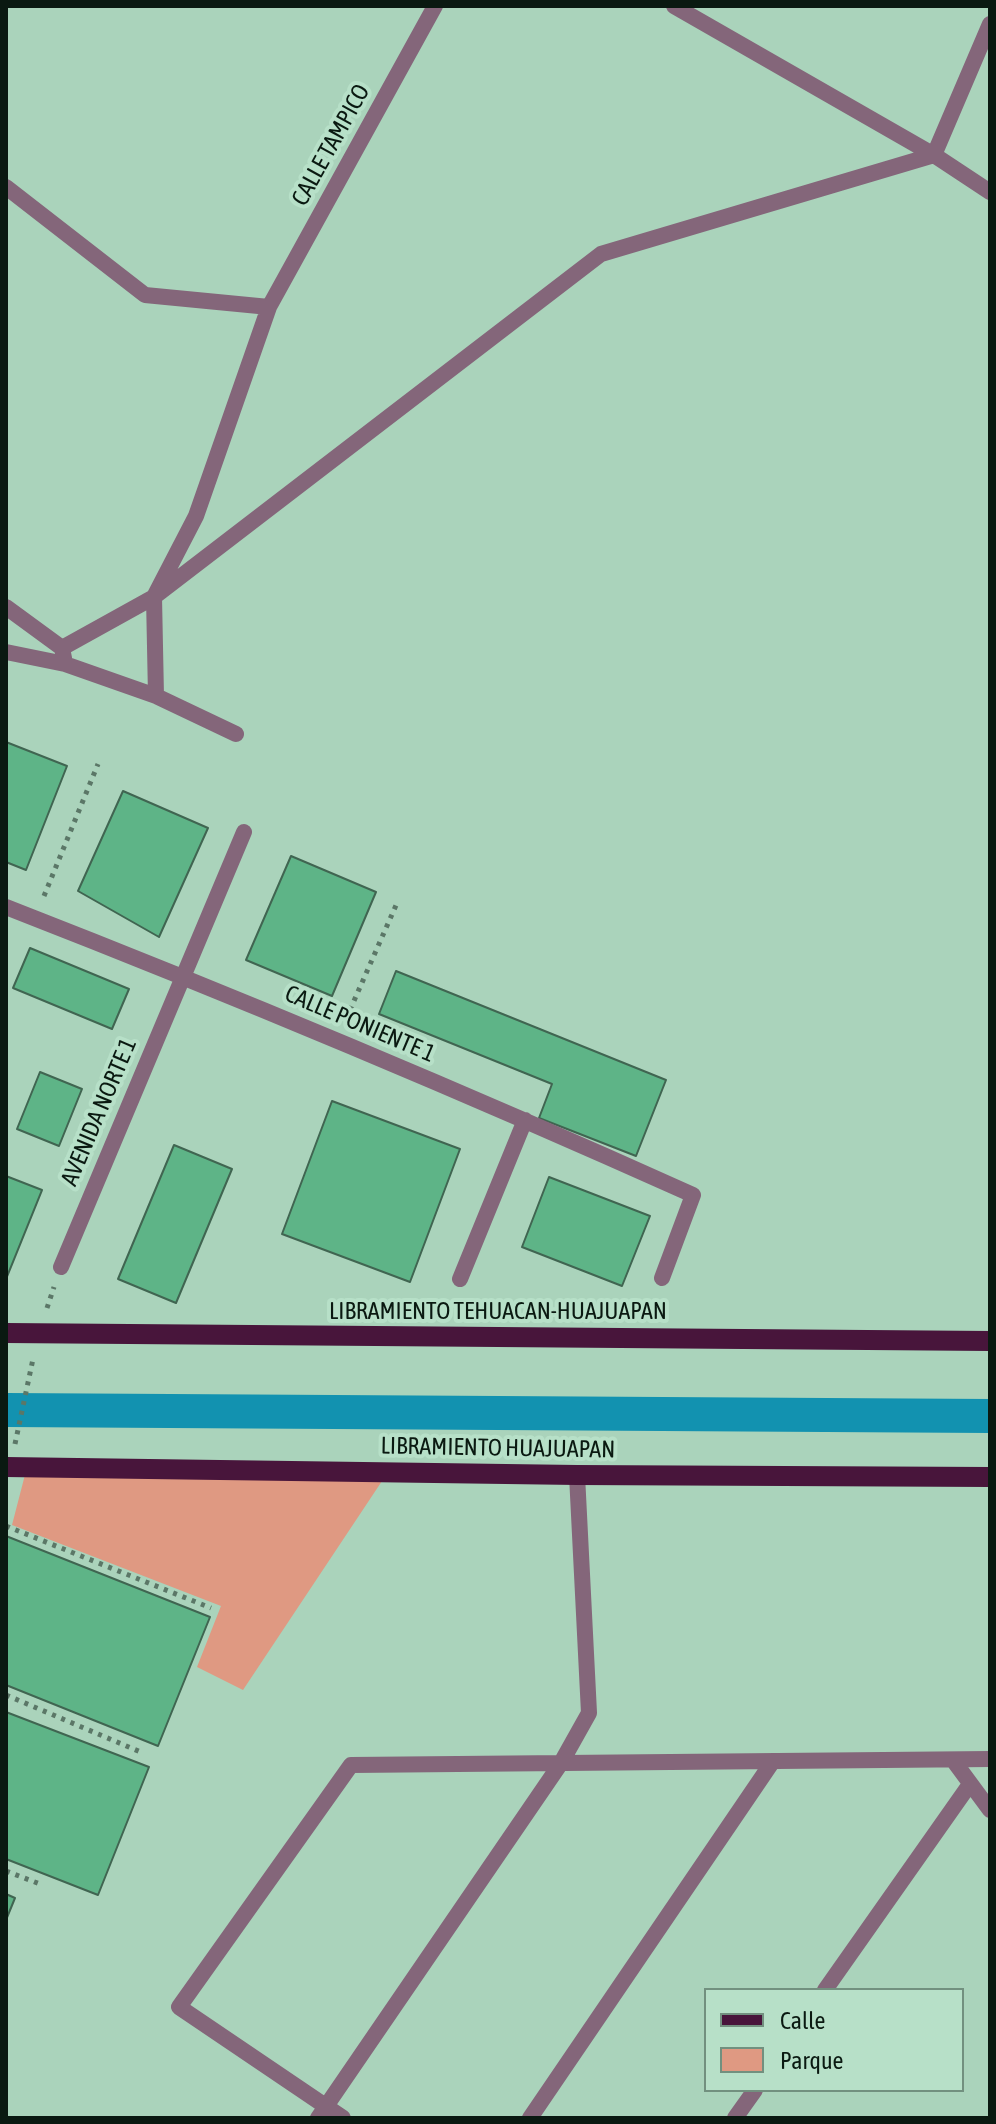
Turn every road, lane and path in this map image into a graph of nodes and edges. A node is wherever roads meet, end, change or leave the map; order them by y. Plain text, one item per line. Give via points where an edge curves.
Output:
1 (435, 6) edge
2 (674, 6) edge
3 (990, 24) edge
4 (934, 155) junction
5 (6, 187) edge
6 (990, 192) edge
7 (269, 307) junction
8 (154, 597) junction
9 (6, 607) edge
10 (6, 652) edge
11 (64, 656) junction
12 (156, 696) junction
13 (236, 734) dead end
14 (98, 764) dead end
15 (244, 832) dead end
16 (397, 903) dead end
17 (6, 907) edge
18 (36, 918) junction
19 (182, 975) junction
20 (337, 1040) junction
21 (525, 1120) junction
22 (61, 1267) joint
23 (662, 1278) dead end
24 (460, 1279) dead end
25 (6, 1333) edge
26 (39, 1333) junction
27 (990, 1341) edge
28 (7, 1467) edge
29 (577, 1475) junction
30 (990, 1477) edge
31 (6, 1526) edge
32 (211, 1608) dead end
33 (6, 1695) edge
34 (143, 1753) dead end
35 (990, 1759) edge
36 (953, 1760) junction
37 (773, 1761) junction
38 (561, 1763) junction
39 (970, 1784) junction
40 (990, 1810) edge
41 (6, 1871) edge
42 (40, 1884) dead end
43 (826, 1988) edge
44 (754, 2092) edge
45 (322, 2112) edge
46 (343, 2118) edge
47 (530, 2118) edge
48 (735, 2118) edge

1 - 7 street, CALLE TAMPICO
2 - 4 street
3 - 4 street
4 - 6 street
4 - 8 street via 601,254
5 - 7 street via 145,295
7 - 8 street, CALLE TAMPICO via 196,516
8 - 11 street
8 - 12 street
9 - 11 street
10 - 11 street
11 - 12 street
12 - 13 street
14 - 18 path
15 - 19 street, AVENIDA NORTE 1
16 - 20 path
17 - 18 street, CALLE PONIENTE 1
18 - 19 street, CALLE PONIENTE 1
19 - 20 street, CALLE PONIENTE 1
19 - 22 street, AVENIDA NORTE 1
20 - 21 street, CALLE PONIENTE 1
21 - 23 street, CALLE PONIENTE 1 via 693,1195
21 - 24 street
22 - 26 path
25 - 26 main road, LIBRAMIENTO TEHUACAN-HUAJUAPAN
26 - 27 main road, LIBRAMIENTO TEHUACAN-HUAJUAPAN
26 - 28 path
28 - 29 main road, LIBRAMIENTO HUAJUAPAN
29 - 30 main road, LIBRAMIENTO HUAJUAPAN
29 - 38 street via 589,1713
31 - 32 path
33 - 34 path
35 - 36 street
36 - 37 street
36 - 39 street
37 - 38 street
37 - 47 street
38 - 45 street
38 - 45 street via 351,1765 179,2007
39 - 40 street
39 - 43 street
41 - 42 path
44 - 48 street
45 - 46 street

